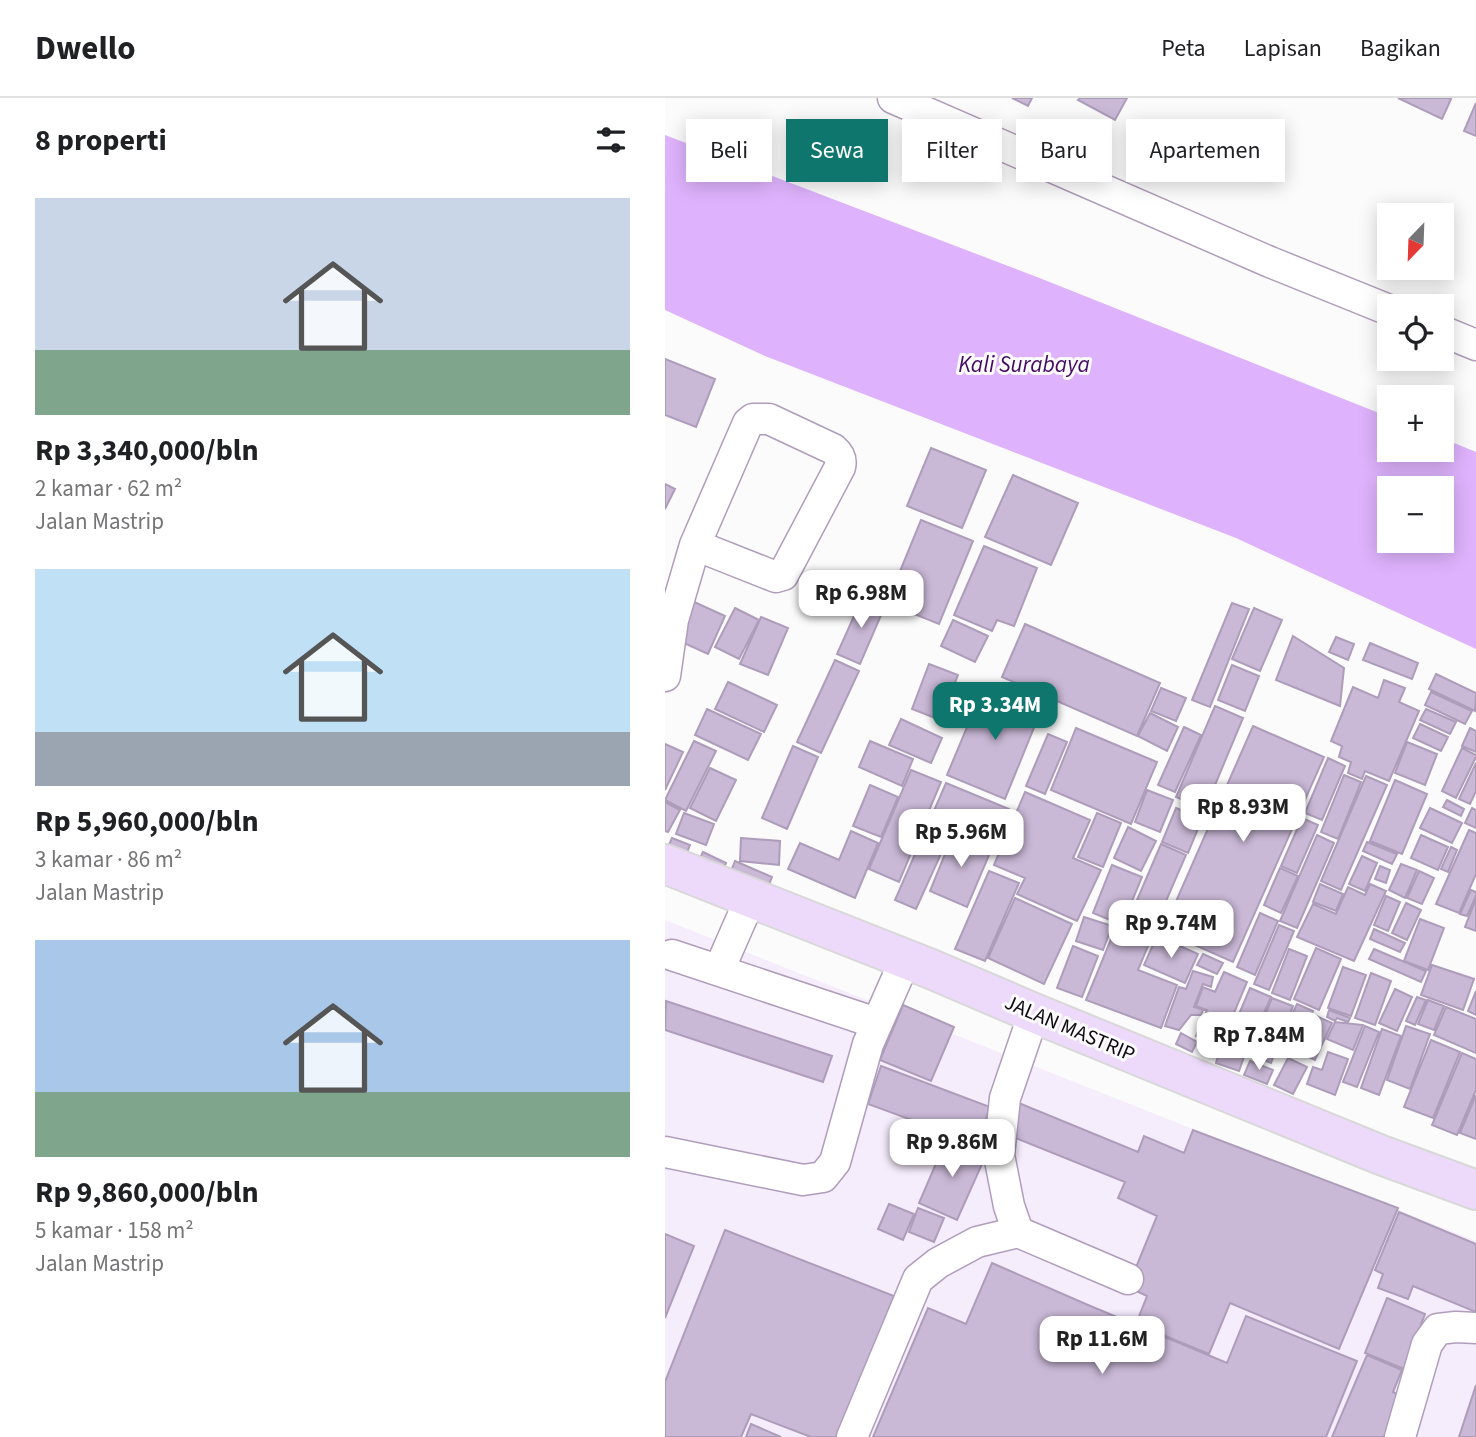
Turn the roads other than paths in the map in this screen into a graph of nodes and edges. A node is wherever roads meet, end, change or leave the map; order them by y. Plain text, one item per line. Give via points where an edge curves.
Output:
1 (893, 98) edge
2 (1377, 305) edge
3 (1454, 336) edge
4 (1476, 345) edge
5 (695, 545) junction
6 (665, 676) edge
7 (665, 864) edge
8 (751, 897) junction
9 (672, 956) dead end
10 (906, 958) junction
11 (719, 971) junction
12 (1034, 1013) junction
13 (876, 1023) junction
14 (665, 1152) edge
15 (1476, 1190) edge
16 (1018, 1232) junction
17 (1128, 1279) dead end
18 (1476, 1328) edge
19 (852, 1437) edge
20 (1400, 1437) edge

1 - 2 street
3 - 4 street
5 - 5 street via 776,577 783,575 840,467 838,453 769,419 753,419
5 - 6 street via 673,620
7 - 8 main road, JALAN MASTRIP
8 - 10 main road, JALAN MASTRIP
8 - 11 street
9 - 11 street
10 - 12 main road, JALAN MASTRIP
10 - 13 street
11 - 13 street
12 - 15 main road, JALAN MASTRIP
12 - 16 street via 1005,1098 999,1155
13 - 14 street via 835,1162 823,1177 803,1180
16 - 17 street
16 - 19 street via 977,1242 918,1279
18 - 20 street via 1438,1329 1432,1335

